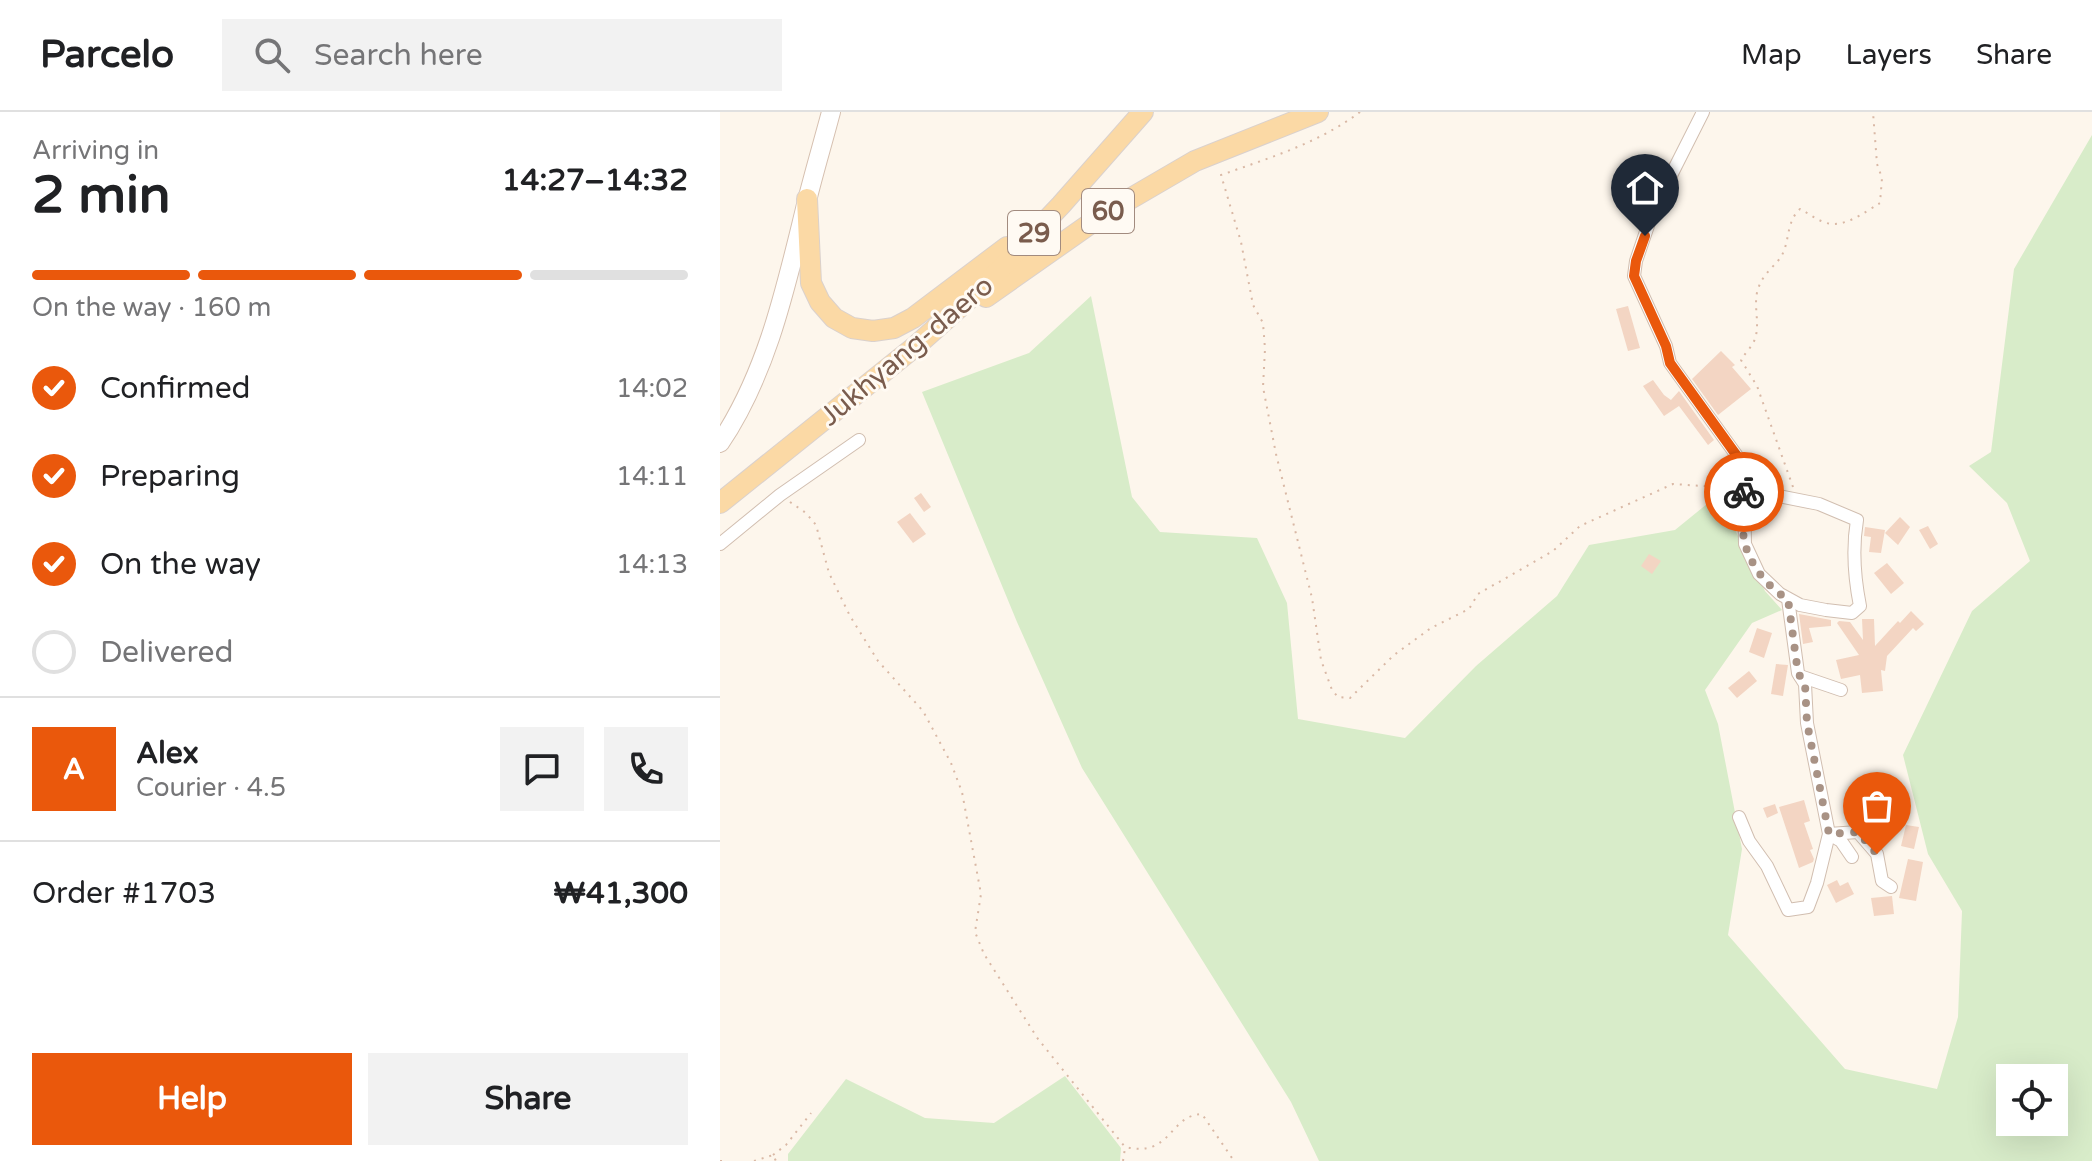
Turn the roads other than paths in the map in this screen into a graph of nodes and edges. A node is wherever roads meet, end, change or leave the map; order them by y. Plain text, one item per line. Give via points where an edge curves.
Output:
1 (831, 112) edge
2 (1143, 112) edge
3 (1318, 112) edge
4 (1703, 112) edge
5 (807, 199) junction
6 (1061, 205) junction
7 (917, 345) junction
8 (859, 440) dead end
9 (720, 443) edge
10 (1744, 489) junction
11 (720, 503) edge
12 (720, 544) edge
13 (1788, 599) junction
14 (1800, 676) junction
15 (1841, 690) dead end
16 (1739, 817) dead end
17 (1829, 834) junction
18 (1852, 857) dead end
19 (1891, 887) dead end

1 - 5 main road
2 - 6 main road, Jukhyang-daero / 29
3 - 7 main road, 60 via 1195,161 1117,206
4 - 10 street via 1653,211 1634,276 1670,363 1737,456
5 - 6 main road via 811,283 820,302 852,328 873,331 913,318
5 - 9 main road via 759,367
6 - 7 main road, Jukhyang-daero / 29 via 990,280
7 - 11 main road, Jukhyang-daero / 29
8 - 12 street
10 - 13 street via 1745,544 1759,574
10 - 13 street via 1819,504 1857,520 1853,571 1860,606 1852,613
13 - 14 street
14 - 15 street
14 - 17 street
16 - 17 street via 1788,910 1808,907
17 - 18 street
17 - 19 street via 1858,832 1877,854 1882,881

